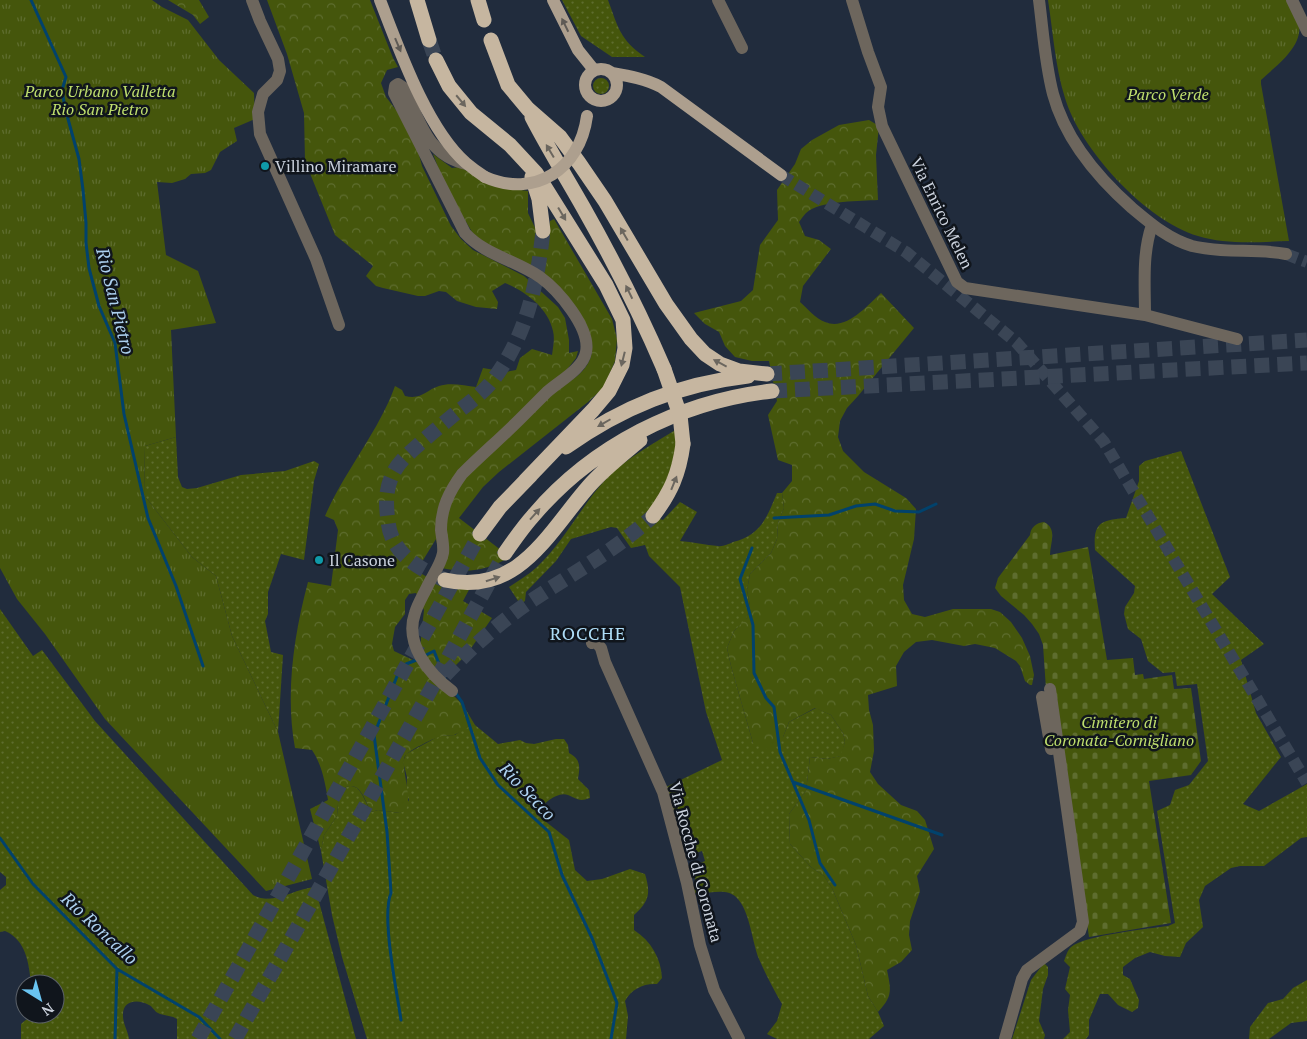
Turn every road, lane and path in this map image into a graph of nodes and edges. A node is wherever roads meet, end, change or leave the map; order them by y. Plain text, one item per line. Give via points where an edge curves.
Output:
1 (252, 0) edge
2 (380, 0) edge
3 (417, 0) edge
4 (478, 0) edge
5 (553, 0) edge
6 (718, 0) edge
7 (852, 0) edge
8 (1038, 0) edge
9 (1292, 0) edge
10 (484, 20) dead end
11 (1307, 32) edge
12 (429, 40) tunnel mouth
13 (490, 40) dead end
14 (742, 48) dead end
15 (436, 60) tunnel mouth
16 (594, 70) junction
17 (612, 73) junction
18 (646, 81) junction
19 (617, 87) junction
20 (596, 101) junction
21 (528, 109) junction
22 (525, 160) junction
23 (467, 164) junction
24 (780, 175) tunnel mouth
25 (1152, 225) junction
26 (543, 231) tunnel mouth
27 (1286, 254) tunnel mouth
28 (1145, 315) junction
29 (339, 325) dead end
30 (1237, 340) dead end
31 (772, 391) tunnel mouth
32 (666, 419) junction
33 (525, 481) junction
34 (653, 516) tunnel mouth
35 (480, 534) tunnel mouth
36 (505, 553) tunnel mouth
37 (445, 580) tunnel mouth
38 (592, 643) dead end
39 (452, 691) dead end
40 (1046, 693) dead end
41 (739, 1039) edge
42 (1005, 1039) edge

1 - 29 street via 280,71 277,80 263,94 258,112 260,134 316,259
2 -> 23 main road via 434,124
3 - 12 highway
4 - 10 highway
16 -> 5 main road via 578,50
6 - 14 street
7 - 28 street, Via Enrico Melen via 881,87 878,107 882,126 956,282 965,288
8 - 25 street via 1052,92 1065,125 1078,149 1098,173
9 - 11 street
13 - 21 highway via 508,84
15 -> 22 highway via 449,86 471,113
16 - 17 main road
16 - 20 main road via 585,86 589,96
17 - 18 main road
17 - 19 main road
18 - 19 main road
18 - 24 main road via 662,88
19 - 20 main road via 610,99
20 - 23 main road, bridge via 589,110 577,149 569,161 546,178 514,185 496,182
21 - 33 highway via 560,137 579,163 691,339 720,364 739,371 766,374 682,388 656,397 576,440
34 -> 21 highway, bridge via 672,489 679,470 683,444 680,415 664,369 622,277
22 - 26 highway via 539,199
22 -> 33 highway via 606,285 623,320 626,334 622,365 609,391
23 - 39 street via 452,160 436,149 404,88 398,84 395,86 394,93 465,233 483,249 526,269 553,288 577,319 587,344 583,360 462,474 446,500 441,521 443,553 414,614 413,631 416,649 422,659
25 - 27 street via 1168,236 1200,247
25 - 28 street via 1145,261
28 - 30 street, Via Enrico Melen
31 - 32 highway via 720,400
36 -> 32 highway via 533,515 564,483 626,440
37 -> 32 highway via 482,582 514,570 610,464
33 - 35 highway
38 - 41 street, Via Rocche di Coronata via 596,642 601,648 663,792 700,945 714,990
40 - 42 street via 1064,782 1083,922 1080,931 1027,970

